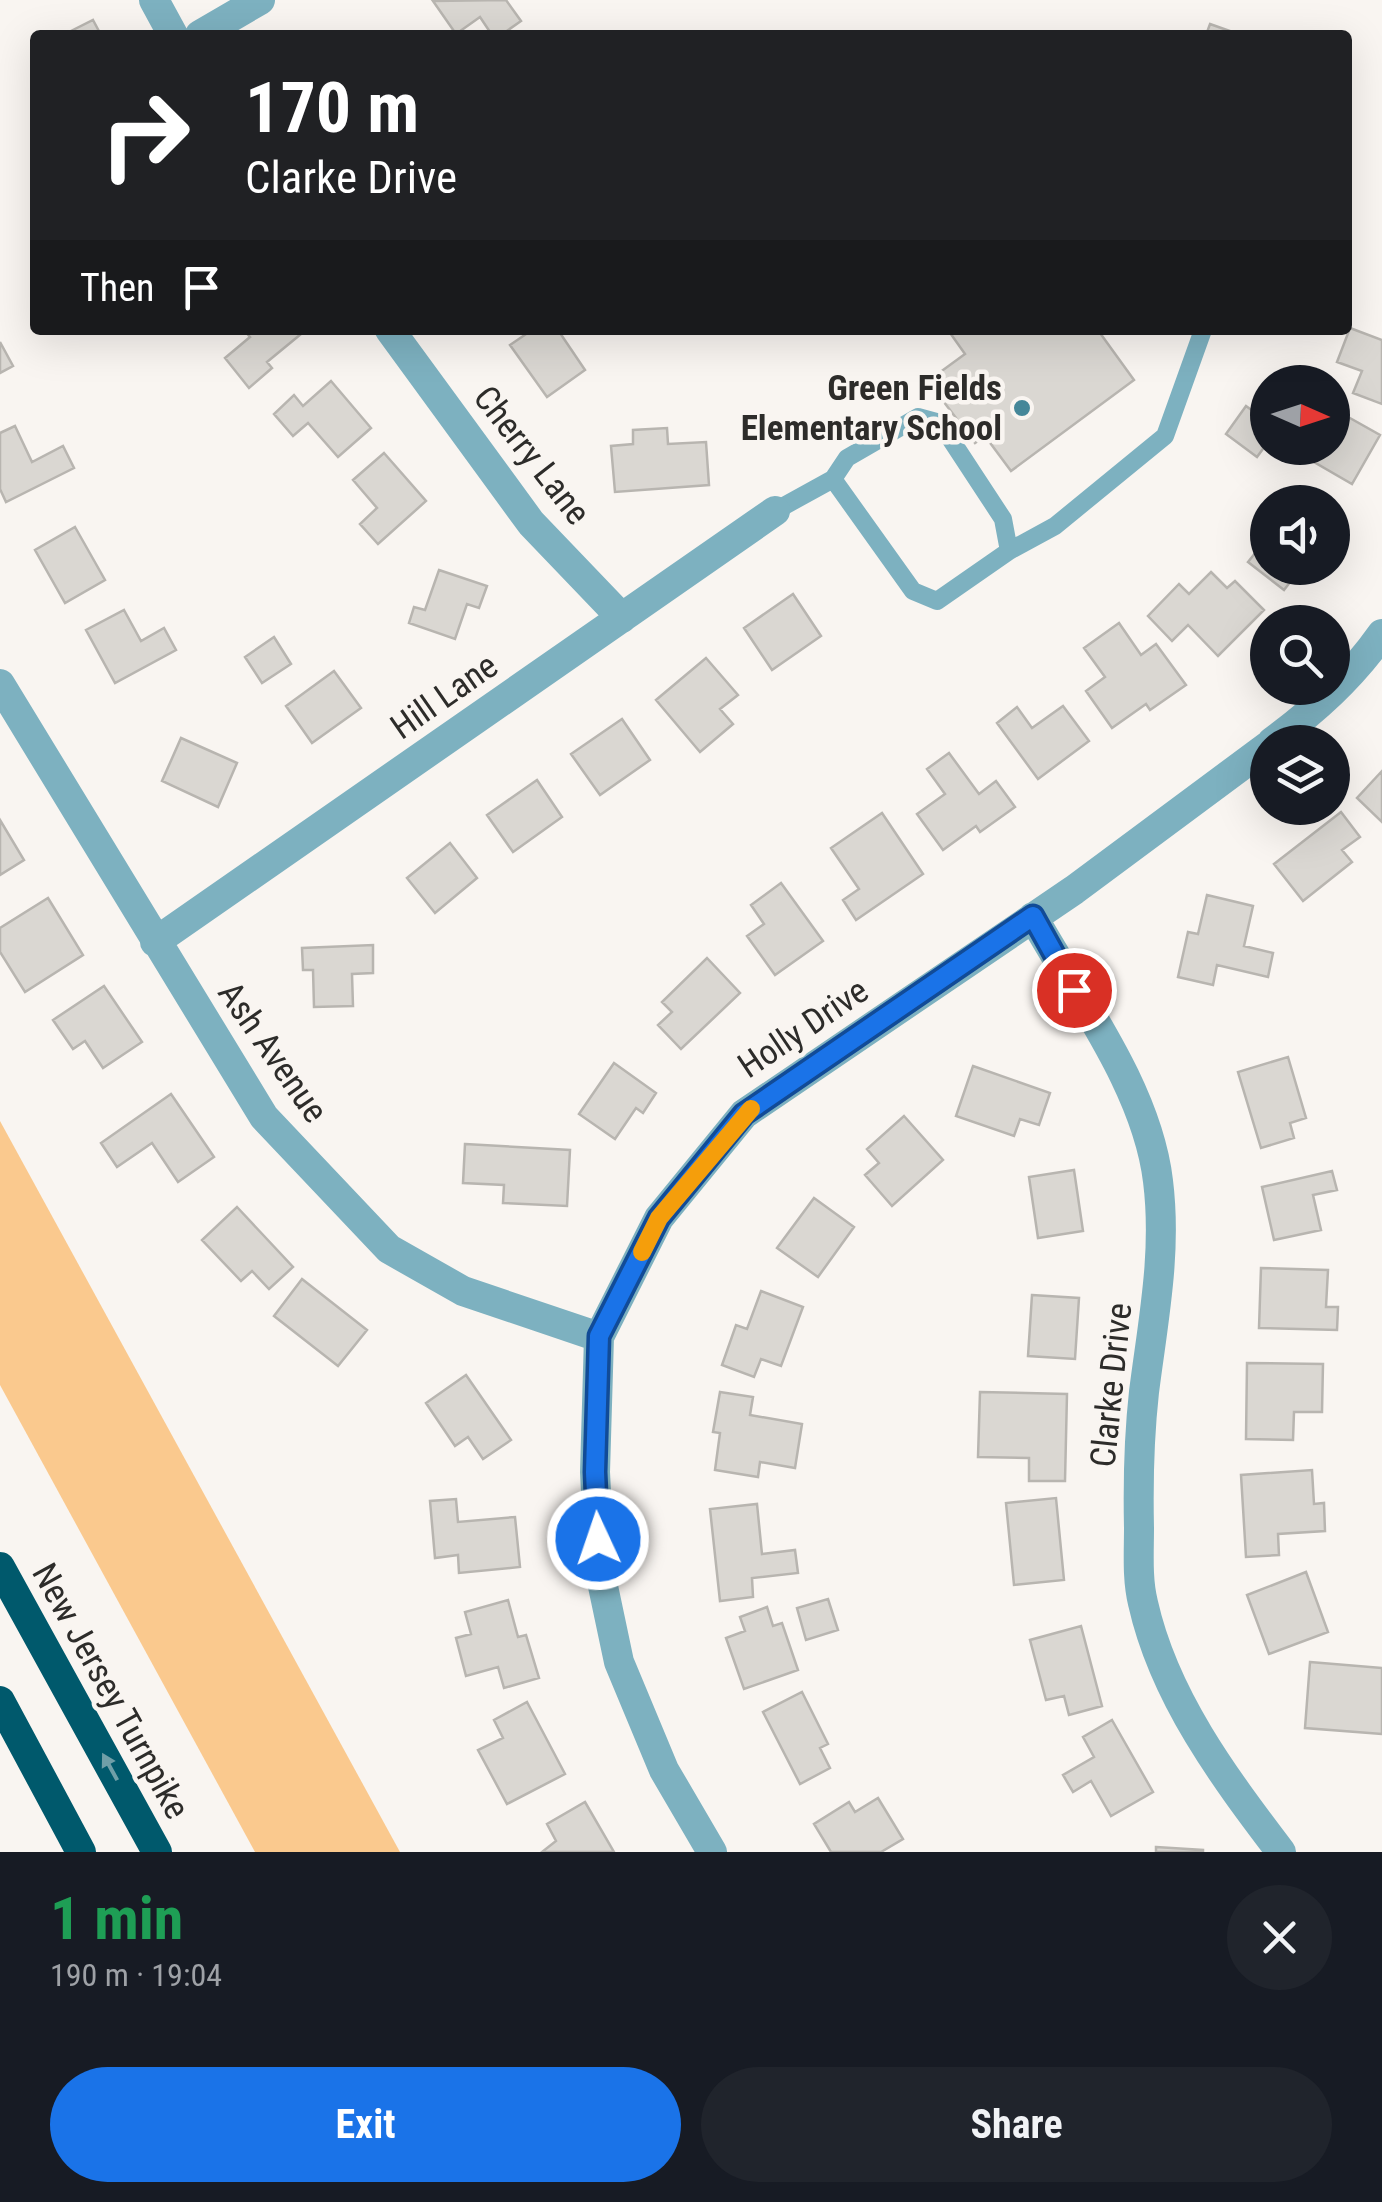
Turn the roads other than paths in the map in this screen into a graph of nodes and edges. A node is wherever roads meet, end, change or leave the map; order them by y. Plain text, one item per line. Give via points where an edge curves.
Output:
1 (154, 0) edge
2 (260, 0) edge
3 (171, 30) edge
4 (209, 30) edge
5 (394, 335) edge
6 (1201, 335) edge
7 (833, 478) junction
8 (775, 512) joint
9 (1010, 551) junction
10 (622, 618) junction
11 (1382, 634) edge
12 (0, 684) edge
13 (1295, 725) edge
14 (1250, 759) edge
15 (1033, 916) junction
16 (155, 942) junction
17 (599, 1336) junction
18 (0, 1567) edge
19 (0, 1700) edge
20 (81, 1852) edge
21 (157, 1852) edge
22 (712, 1852) edge
23 (1281, 1852) edge

1 - 3 street
2 - 4 street
5 - 10 street, Cherry Lane via 531,523
6 - 9 lane via 1165,436 1054,526
7 - 8 lane
7 - 9 lane via 913,592 937,601
7 - 9 lane via 846,458 918,417 940,423 1004,519
8 - 10 street, Hill Lane
10 - 16 street, Hill Lane
11 - 13 street, Holly Drive via 1356,670
12 - 16 street, Ash Avenue
14 - 15 street, Holly Drive
15 - 17 street, Holly Drive via 744,1114 659,1218
15 - 23 street, Clarke Drive via 1135,1100 1158,1180 1161,1264 1138,1472 1142,1598 1152,1638 1208,1752
16 - 17 street, Ash Avenue via 264,1117 389,1249 463,1291
17 - 22 street, Holly Drive via 600,1572 620,1662 664,1770
21 -> 18 highway, New Jersey Turnpike
19 - 20 highway

